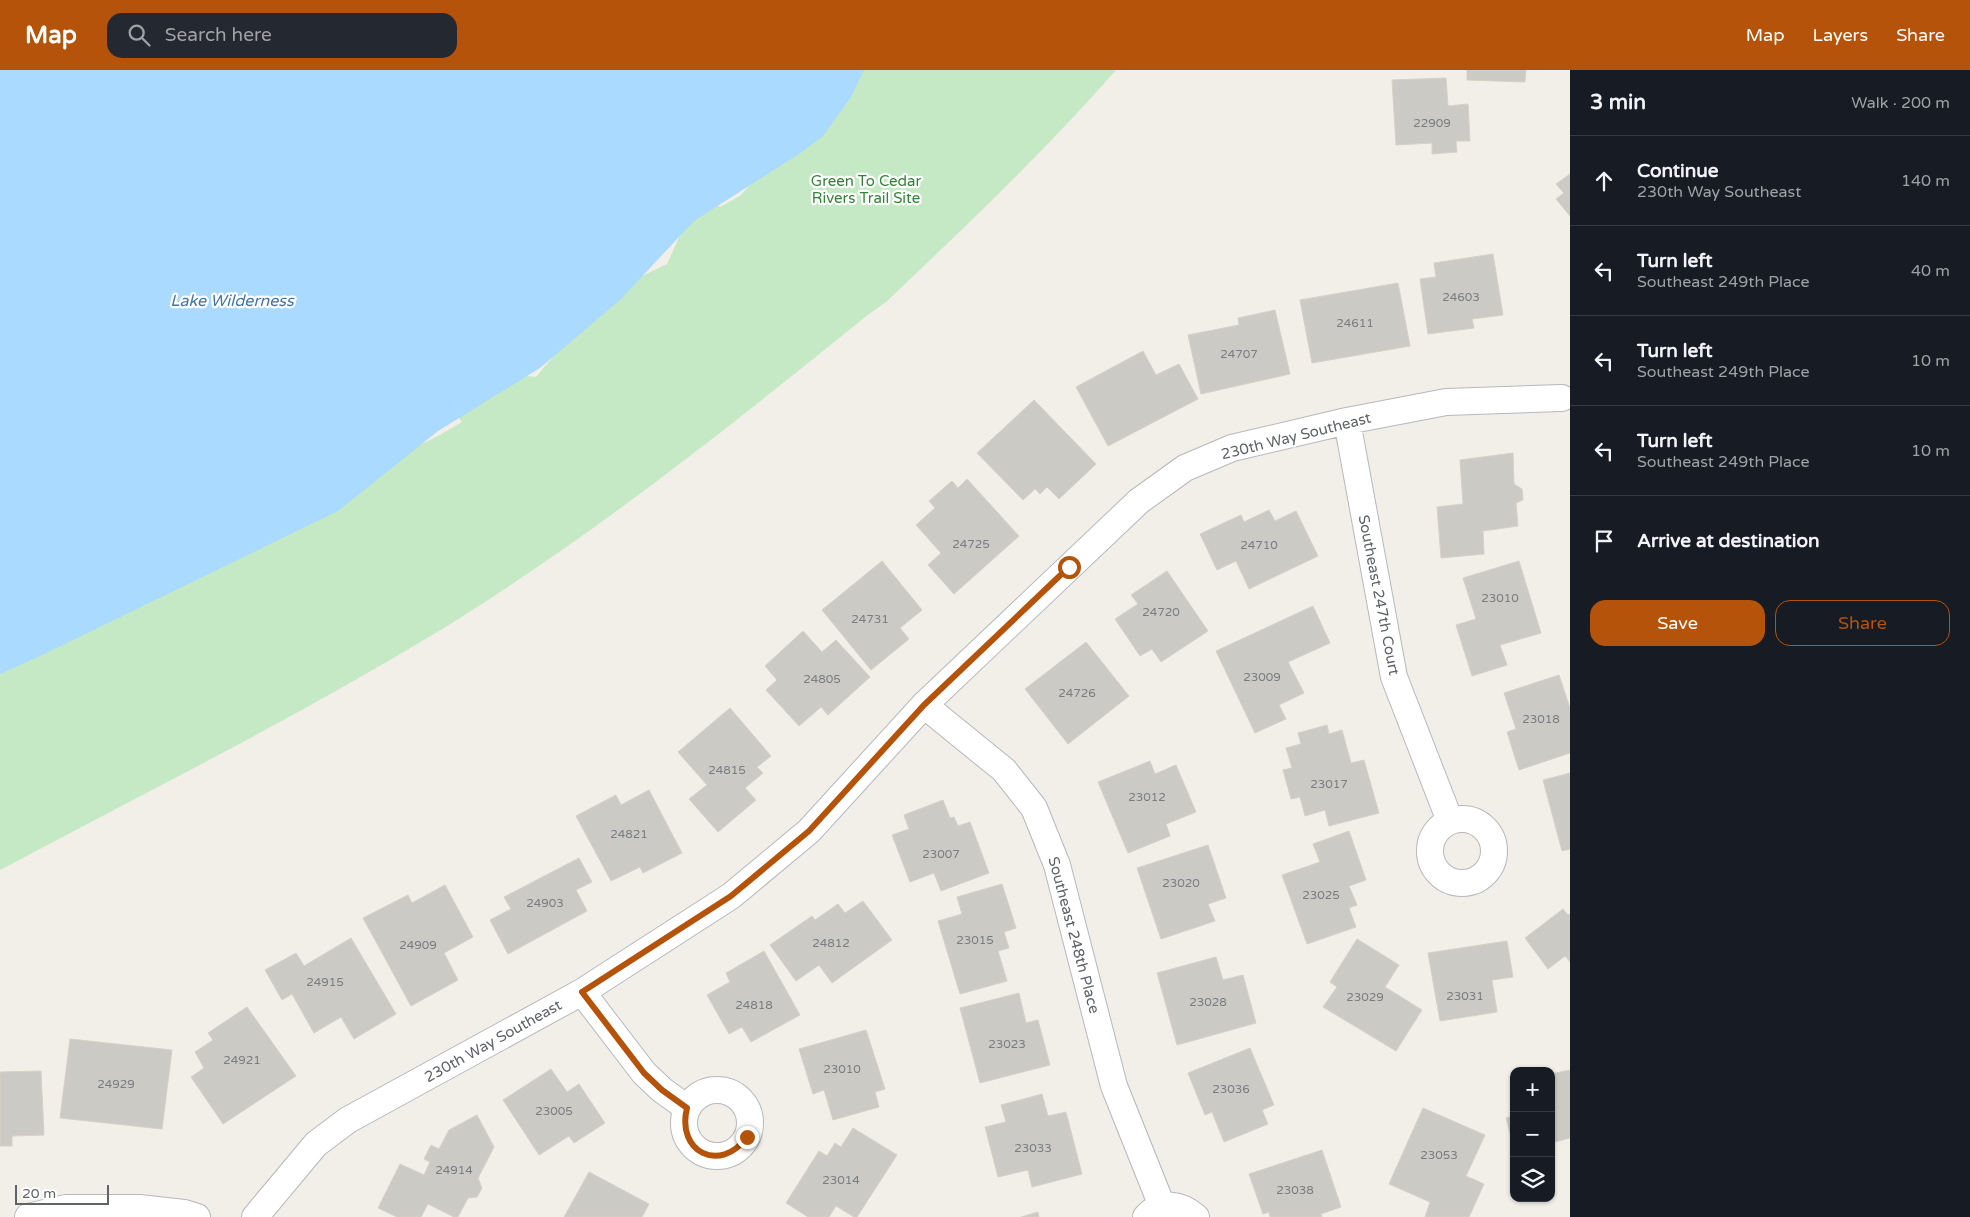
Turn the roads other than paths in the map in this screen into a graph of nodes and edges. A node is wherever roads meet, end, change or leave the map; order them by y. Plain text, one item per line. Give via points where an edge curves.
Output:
1 (1567, 395) edge
2 (1347, 421) junction
3 (924, 705) junction
4 (1450, 821) dead end
5 (582, 992) junction
6 (687, 1108) dead end
7 (1154, 1212) edge
8 (28, 1217) edge
9 (197, 1217) edge
10 (255, 1217) edge
11 (1196, 1217) edge

1 - 2 street, 230th Way Southeast via 1446,402
2 - 3 street, 230th Way Southeast via 1232,448 1185,468 1139,500
2 - 4 street, Southeast 247th Court via 1394,677
3 - 5 street, 230th Way Southeast via 809,831 767,868 731,896
3 - 7 street, Southeast 248th Place via 1004,770 1034,808 1057,865 1114,1086
5 - 6 street via 644,1073
5 - 10 street, 230th Way Southeast via 348,1120 316,1144
7 - 11 street, Southeast 248th Place via 1174,1205
8 - 9 street via 66,1208 139,1208

